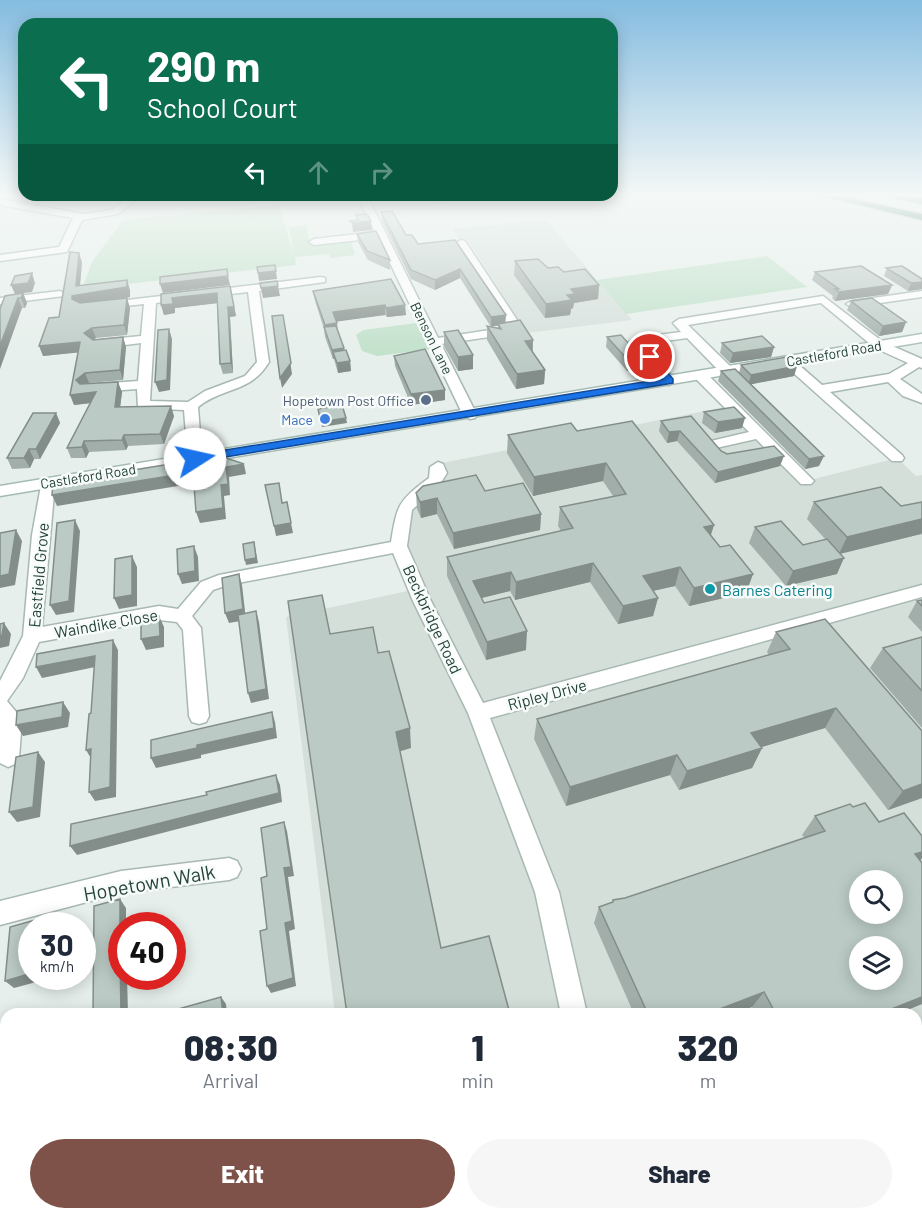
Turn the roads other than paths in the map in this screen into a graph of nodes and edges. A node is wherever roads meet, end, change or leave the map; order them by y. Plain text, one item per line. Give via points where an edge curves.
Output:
1 (40, 253) edge
2 (386, 253) edge
3 (468, 253) edge
4 (0, 258) edge
5 (317, 265) dead end
6 (914, 284) edge
7 (253, 288) junction
8 (60, 294) edge
9 (922, 294) edge
10 (904, 296) junction
11 (150, 300) junction
12 (0, 302) edge
13 (828, 303) junction
14 (94, 306) edge
15 (690, 334) junction
16 (922, 338) edge
17 (148, 339) junction
18 (434, 341) junction
19 (96, 344) edge
20 (879, 345) junction
21 (786, 361) junction
22 (919, 363) edge
23 (727, 370) junction
24 (700, 375) junction
25 (891, 378) junction
26 (669, 381) junction
27 (144, 384) junction
28 (89, 389) edge
29 (818, 390) junction
30 (922, 399) edge
31 (191, 406) junction
32 (470, 415) junction
33 (759, 434) junction
34 (728, 458) edge
35 (897, 458) dead end
36 (195, 459) junction
37 (438, 467) dead end
38 (806, 481) dead end
39 (47, 483) junction
40 (0, 491) edge
41 (399, 546) junction
42 (922, 591) edge
43 (182, 616) junction
44 (32, 636) junction
45 (0, 696) edge
46 (0, 707) edge
47 (478, 712) junction
48 (199, 716) dead end
49 (8, 758) dead end
50 (229, 869) dead end
51 (0, 913) edge
52 (573, 1008) edge

1 - 4 street
2 - 18 street, Benson Lane
3 - 18 street via 517,328
5 - 7 street via 325,285
6 - 10 street via 890,286
7 - 11 street
7 - 31 street via 263,362 259,371 252,378 205,394
8 - 12 street
9 - 10 street
10 - 13 street
11 - 14 street
11 - 17 street
13 - 15 street via 679,323
13 - 20 street
15 - 23 street
15 - 26 street via 635,342
16 - 20 street, Castleford Road
17 - 19 street
17 - 27 street
18 - 32 street, Benson Lane
20 - 21 street, Castleford Road
20 - 22 street
21 - 23 street, Castleford Road
21 - 29 street
22 - 25 street
23 - 24 street, Castleford Road
24 - 26 street, Castleford Road
24 - 33 street
25 - 29 street
25 - 30 street
26 - 32 street, Castleford Road
27 - 28 street
27 - 31 street via 143,405
29 - 35 street
31 - 36 street
32 - 36 street, Castleford Road
33 - 34 street via 711,440
33 - 38 street
36 - 39 street, Castleford Road
37 - 41 street, Beckbridge Road via 435,481 404,509
39 - 40 street, Castleford Road
39 - 44 street, Eastfield Grove
41 - 43 street via 365,546 225,579 207,586
41 - 47 street, Beckbridge Road
42 - 47 street, Ripley Drive
43 - 44 street, Waindike Close via 159,613
43 - 48 street, Waindike Close via 192,627
44 - 45 street, Eastfield Grove via 24,658
46 - 49 street via 12,719
47 - 52 street via 547,891
50 - 51 street, Hopetown Walk via 121,882

